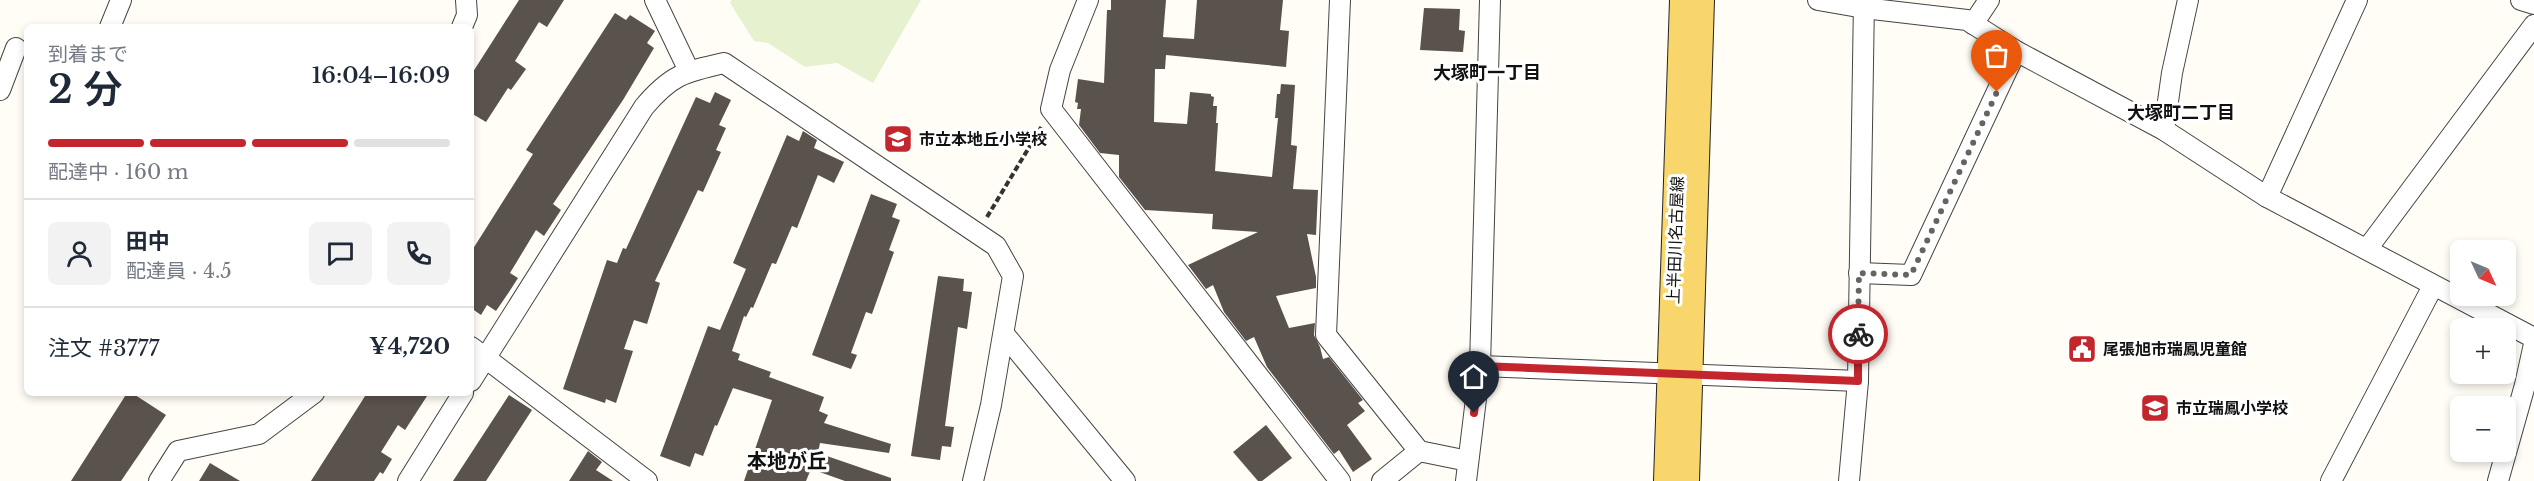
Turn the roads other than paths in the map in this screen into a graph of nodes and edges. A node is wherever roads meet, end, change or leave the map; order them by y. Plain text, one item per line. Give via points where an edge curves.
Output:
1 (121, 0) edge
2 (466, 0) edge
3 (655, 0) edge
4 (1088, 0) edge
5 (1340, 0) edge
6 (1490, 0) edge
7 (1683, 0) edge
8 (1701, 0) edge
9 (1818, 0) edge
10 (1989, 0) edge
11 (2188, 0) edge
12 (2357, 0) edge
13 (2521, 0) edge
14 (1864, 4) edge
15 (2534, 4) edge
16 (111, 24) edge
17 (463, 24) edge
18 (1973, 24) junction
19 (2534, 25) edge
20 (14, 47) edge
21 (2016, 51) junction
22 (689, 71) junction
23 (0, 90) edge
24 (2164, 130) junction
25 (2267, 197) junction
26 (2367, 249) junction
27 (1859, 273) junction
28 (2433, 286) junction
29 (1004, 334) junction
30 (2534, 338) edge
31 (2534, 344) edge
32 (478, 353) edge
33 (1480, 366) junction
34 (474, 369) edge
35 (1681, 374) junction
36 (1858, 381) junction
37 (310, 396) edge
38 (462, 396) edge
39 (1419, 451) junction
40 (1468, 461) junction
41 (1855, 478) edge
42 (159, 481) edge
43 (408, 481) edge
44 (647, 481) edge
45 (974, 481) edge
46 (1125, 481) edge
47 (1340, 481) edge
48 (1382, 481) edge
49 (1466, 481) edge
50 (1667, 481) edge
51 (1686, 481) edge
52 (2331, 481) edge
53 (2498, 481) edge

1 - 16 street
2 - 17 street
3 - 22 street
4 - 47 street via 1060,69 1051,110
5 - 39 street via 1326,335
6 - 33 street
7 - 35 main road, 上半田川名古屋線
8 - 35 main road, 上半田川名古屋線
9 - 14 street
10 - 18 street
11 - 24 street
12 - 25 street
13 - 15 street
14 - 18 street
14 - 27 street
18 - 21 street
19 - 26 street
20 - 23 street
21 - 24 street
21 - 27 street via 1911,275
22 - 29 street via 724,63 996,246 1013,276
22 - 32 street via 661,86 644,107
24 - 25 street
25 - 26 street
26 - 28 street
27 - 36 street
28 - 30 street
28 - 52 street
29 - 45 street
29 - 46 street
31 - 53 street
32 - 34 street
32 - 44 street
33 - 35 street
33 - 40 street
35 - 36 street
35 - 50 main road, 上半田川名古屋線
35 - 51 main road, 上半田川名古屋線
36 - 41 street
37 - 42 street via 259,434 178,451
38 - 43 street
39 - 40 street
39 - 48 street
40 - 49 street

